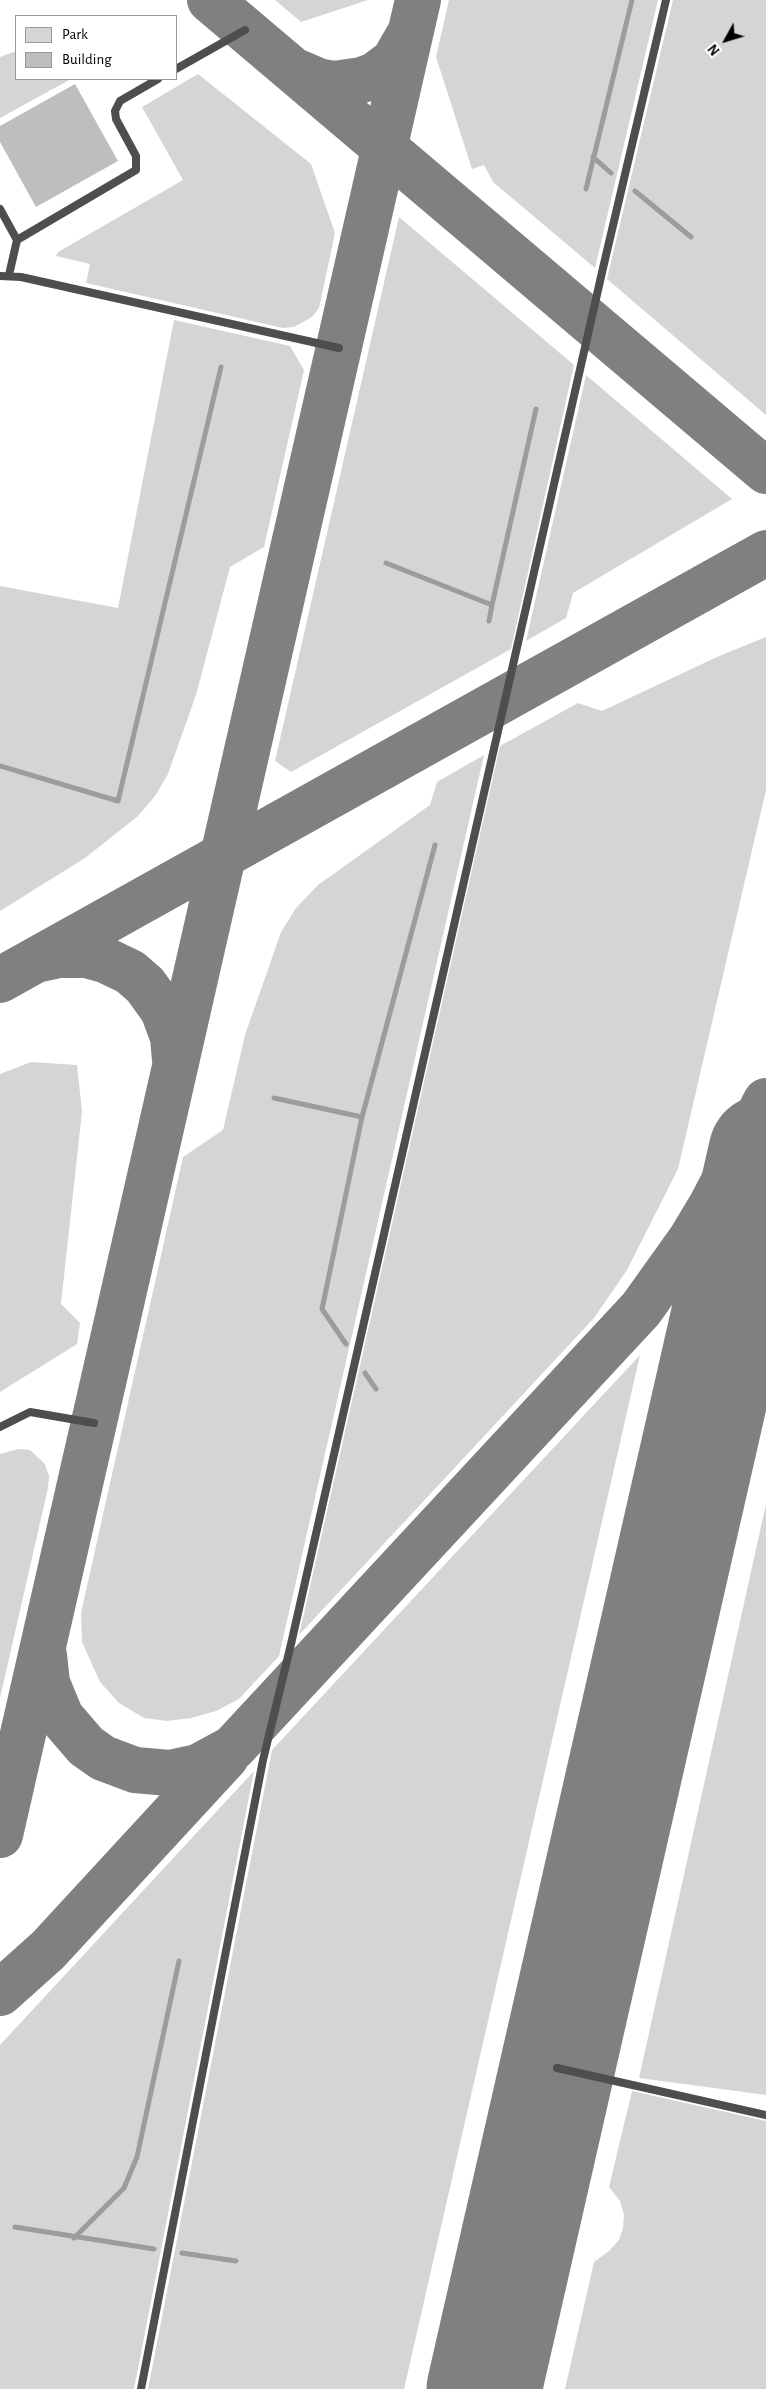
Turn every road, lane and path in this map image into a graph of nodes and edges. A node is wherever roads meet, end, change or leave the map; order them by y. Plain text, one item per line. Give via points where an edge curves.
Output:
1 (666, 0) edge
2 (245, 30) dead end
3 (178, 68) edge
4 (156, 80) edge
5 (0, 209) edge
6 (17, 240) junction
7 (9, 275) junction
8 (0, 276) edge
9 (339, 348) dead end
10 (94, 1423) dead end
11 (0, 1427) edge
12 (557, 2068) dead end
13 (766, 2116) edge
14 (141, 2389) edge

1 - 14 lane via 263,1760
2 - 3 lane
4 - 6 lane via 116,106 116,119 136,156 138,164 133,173
5 - 6 lane
6 - 7 lane
7 - 8 lane
7 - 9 lane
10 - 11 lane via 30,1412
12 - 13 lane

